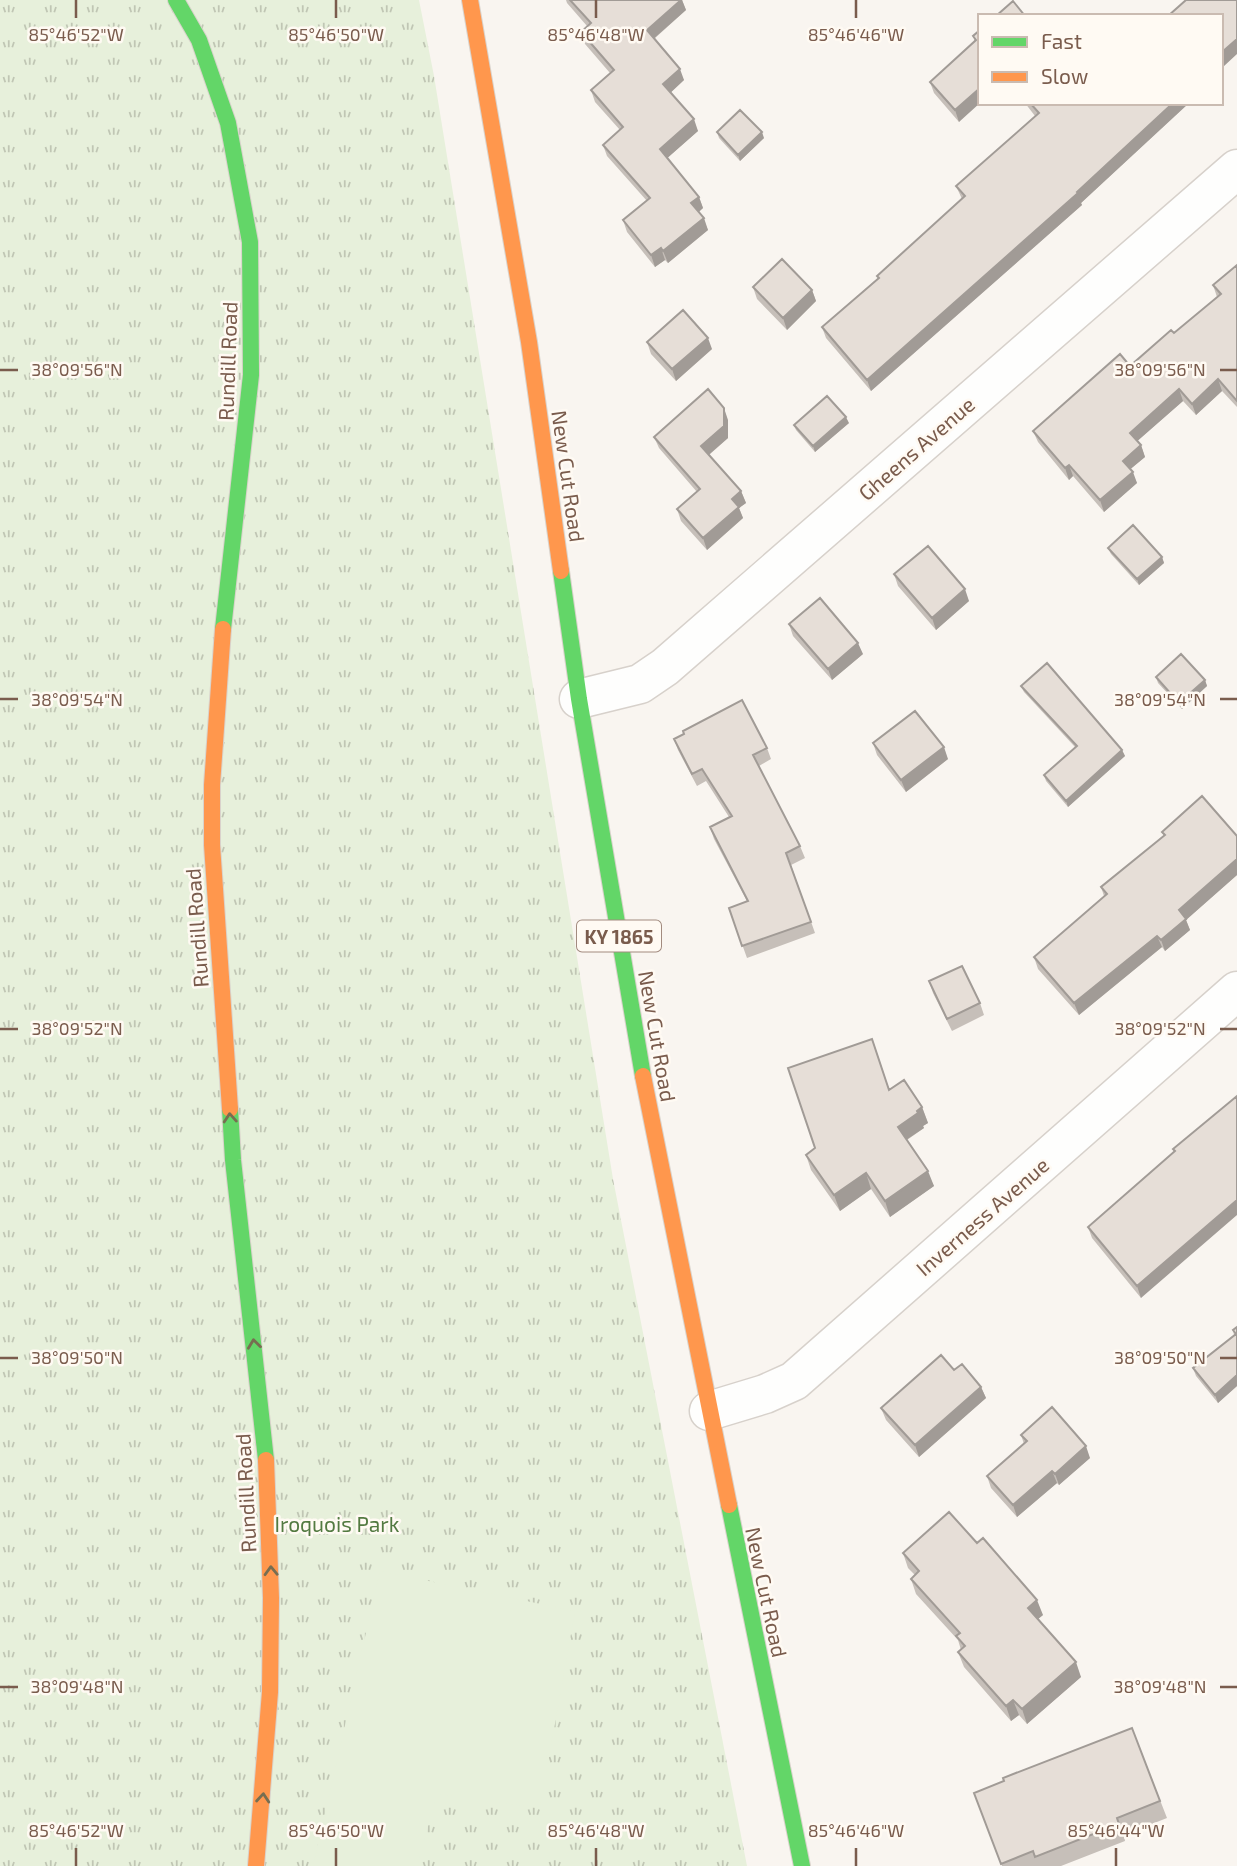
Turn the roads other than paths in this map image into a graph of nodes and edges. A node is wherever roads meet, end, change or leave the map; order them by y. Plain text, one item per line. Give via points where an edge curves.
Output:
1 (176, 0) edge
2 (477, 4) edge
3 (1237, 169) edge
4 (579, 699) junction
5 (1237, 990) edge
6 (709, 1411) junction
7 (256, 1866) edge
8 (802, 1866) edge

7 -> 1 main road, Rundill Road via 270,1692 267,1467 233,1160 212,845 222,635 251,375 250,242 228,123 200,40
2 - 4 main road, New Cut Road / KY 1865
3 - 4 street, Gheens Avenue via 665,667 640,684
4 - 6 main road, New Cut Road / KY 1865 via 650,1115
5 - 6 street, Inverness Avenue via 794,1381
6 - 8 main road, New Cut Road / KY 1865

